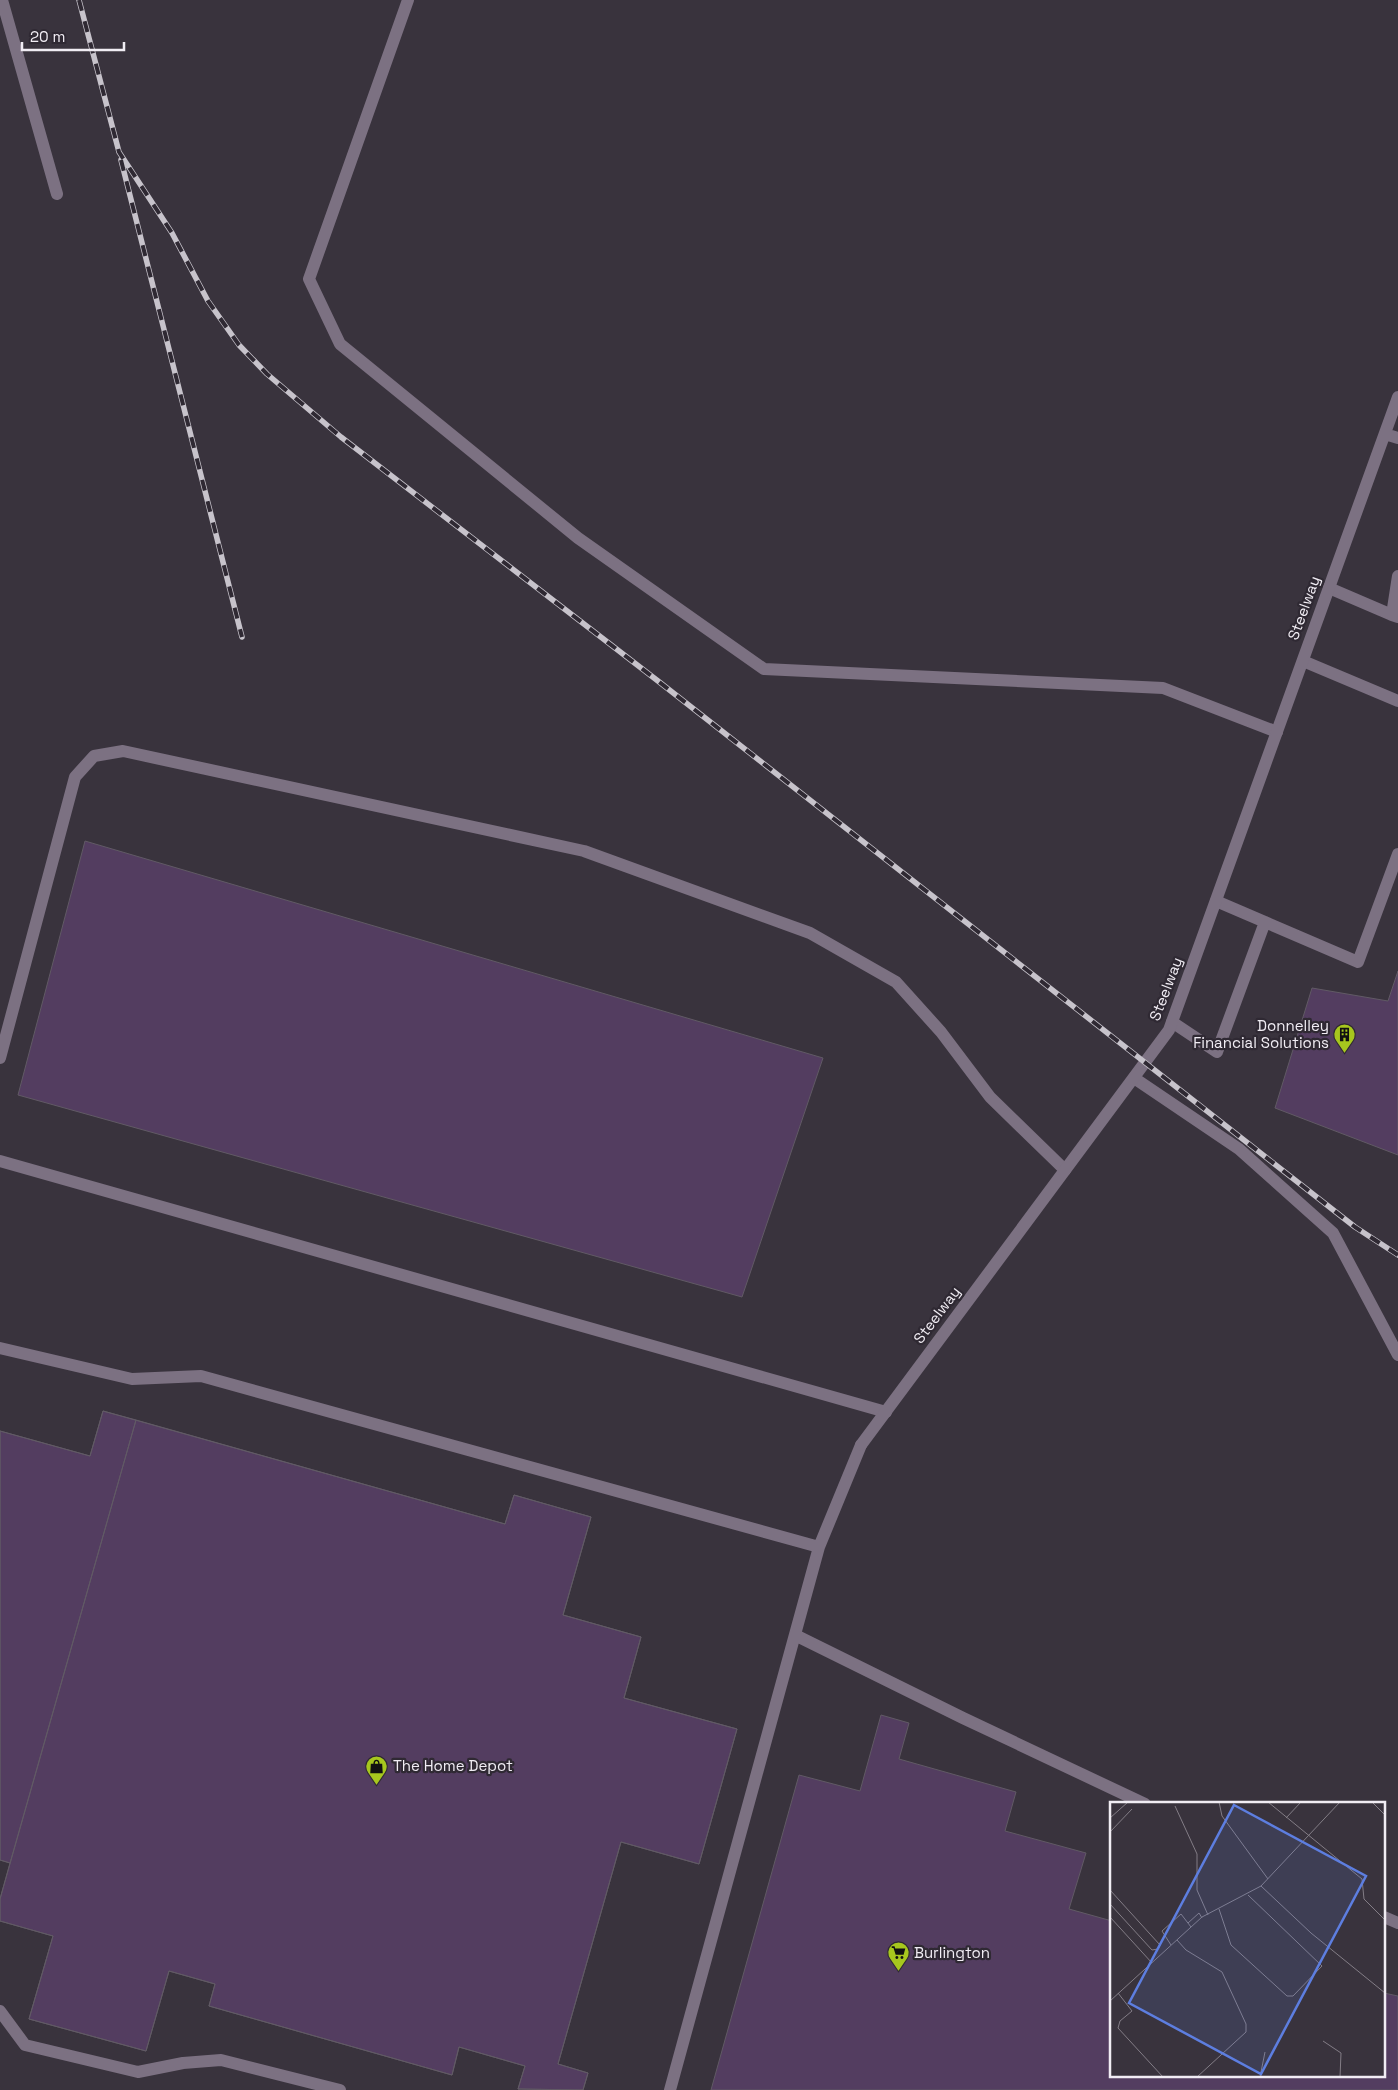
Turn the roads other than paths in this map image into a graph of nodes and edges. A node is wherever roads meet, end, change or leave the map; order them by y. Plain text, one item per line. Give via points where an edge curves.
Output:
1 (2, 0) edge
2 (408, 0) edge
3 (57, 194) dead end
4 (1398, 397) edge
5 (1385, 434) junction
6 (1398, 438) edge
7 (1398, 576) edge
8 (1329, 588) junction
9 (1395, 616) edge
10 (1303, 661) junction
11 (1398, 701) edge
12 (1277, 732) junction
13 (1398, 854) edge
14 (1216, 901) junction
15 (1264, 922) junction
16 (1172, 1022) junction
17 (0, 1058) edge
18 (1134, 1078) junction
19 (0, 1161) edge
20 (1065, 1170) junction
21 (0, 1348) edge
22 (1398, 1355) edge
23 (886, 1412) junction
24 (819, 1547) junction
25 (795, 1635) junction
26 (1141, 1802) edge
27 (1386, 1918) edge
28 (1398, 1923) edge
29 (0, 2011) edge
30 (340, 2090) edge
31 (670, 2090) edge

1 - 3 street
2 - 12 street via 309,279 340,344 578,538 764,669 1163,688
4 - 5 street, Steelway
5 - 6 street
5 - 8 street, Steelway
7 - 9 street
8 - 9 street
8 - 10 street, Steelway
10 - 11 street
10 - 12 street, Steelway
12 - 14 street, Steelway
13 - 15 street via 1358,962
14 - 15 street
14 - 16 street, Steelway
15 - 16 street via 1217,1052
16 - 18 street, Steelway
17 - 20 street via 76,777 94,756 123,751 584,851 810,933 896,982 941,1032 990,1097
18 - 20 street, Steelway
18 - 22 street via 1239,1149 1333,1233
19 - 23 street
20 - 23 street, Steelway
21 - 24 street via 132,1379 201,1376
23 - 24 street, Steelway via 861,1445
24 - 25 street, Steelway
25 - 26 street
25 - 31 street, Steelway
27 - 28 street
29 - 30 street via 25,2045 138,2072 221,2060

